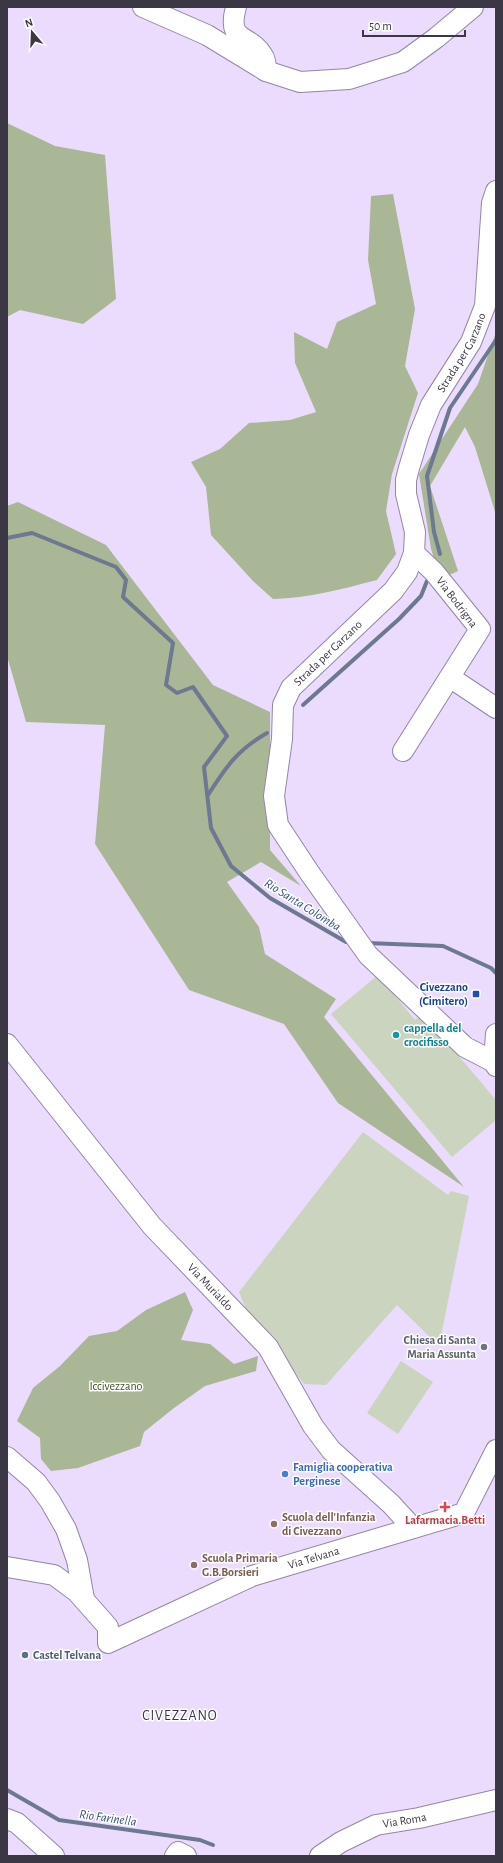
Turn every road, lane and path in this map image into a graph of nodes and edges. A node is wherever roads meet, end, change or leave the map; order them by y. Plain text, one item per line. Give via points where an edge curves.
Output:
1 (143, 7) edge
2 (236, 7) edge
3 (472, 7) edge
4 (266, 71) junction
5 (496, 191) edge
6 (414, 553) junction
7 (451, 678) junction
8 (496, 708) edge
9 (404, 751) dead end
10 (496, 1034) edge
11 (7, 1044) edge
12 (495, 1064) edge
13 (496, 1450) edge
14 (7, 1457) edge
15 (412, 1528) junction
16 (7, 1567) edge
17 (84, 1599) junction
18 (496, 1800) edge
19 (12, 1821) edge
20 (54, 1856) edge
21 (175, 1856) edge
22 (186, 1856) edge
23 (320, 1856) edge

1 - 4 street via 207,35
2 - 4 street via 234,30 258,49 264,57
3 - 4 street via 403,62 364,75 349,79 300,82
5 - 6 street, Strada per Garzano via 492,203 485,306 471,342 431,406 419,435 406,480 406,494 415,532
6 - 7 street, Via Bodrigna via 434,572 480,629
6 - 12 street, Strada per Garzano via 407,572 393,591 291,688 283,705 282,739 274,796 278,825 368,955 465,1047
7 - 8 street
7 - 9 street, Via Bodrigna
10 - 12 street
11 - 15 street, Via Murialdo via 152,1226 268,1347 313,1426 331,1450 391,1504
13 - 15 street, Via Telvana via 464,1513
14 - 17 street via 36,1482 66,1530 77,1560
15 - 17 street, Via Telvana via 252,1576 108,1643 108,1627
16 - 17 street, Via Telvana via 54,1575
18 - 23 street, Via Roma via 376,1825 341,1842
19 - 20 street
21 - 22 street via 178,1852

